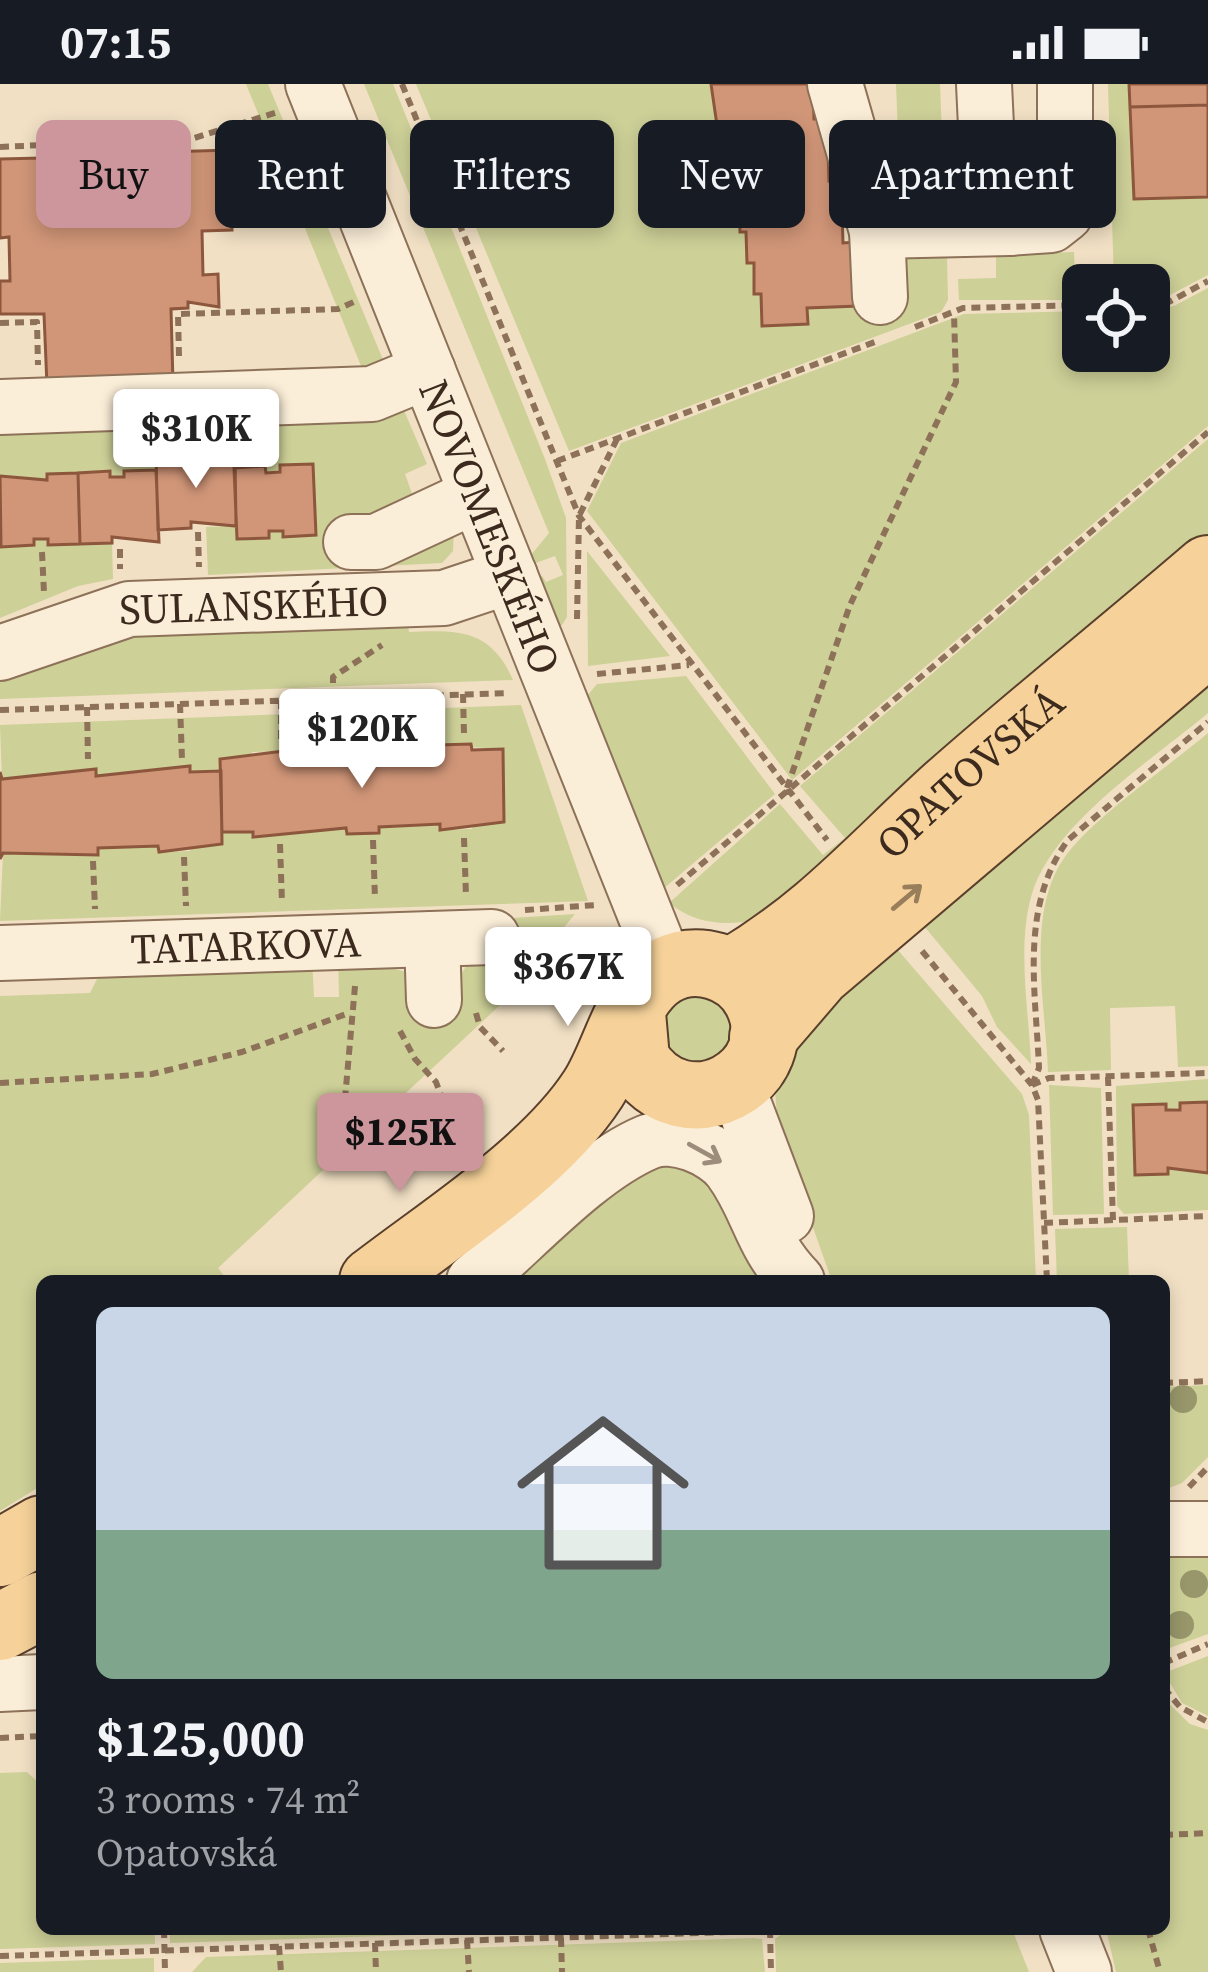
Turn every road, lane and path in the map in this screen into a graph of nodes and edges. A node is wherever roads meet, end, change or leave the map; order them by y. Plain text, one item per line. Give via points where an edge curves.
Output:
1 (402, 84) edge
2 (835, 84) edge
3 (984, 84) edge
4 (1065, 84) edge
5 (294, 96) edge
6 (260, 118) dead end
7 (986, 120) edge
8 (1066, 120) edge
9 (0, 147) edge
10 (1009, 228) edge
11 (878, 231) junction
12 (1208, 281) edge
13 (880, 297) dead end
14 (1170, 301) edge
15 (1062, 306) edge
16 (338, 309) dead end
17 (954, 312) junction
18 (0, 323) edge
19 (428, 371) junction
20 (180, 400) junction
21 (20, 406) edge
22 (1208, 432) edge
23 (616, 439) junction
24 (557, 461) junction
25 (477, 495) junction
26 (579, 516) junction
27 (198, 532) dead end
28 (351, 542) dead end
29 (42, 552) dead end
30 (1208, 569) edge
31 (510, 576) junction
32 (200, 582) dead end
33 (44, 608) dead end
34 (397, 634) dead end
35 (1208, 642) edge
36 (0, 653) edge
37 (689, 665) junction
38 (553, 683) junction
39 (464, 694) junction
40 (369, 697) junction
41 (333, 698) junction
42 (280, 700) junction
43 (180, 704) junction
44 (87, 707) junction
45 (0, 710) edge
46 (1208, 722) edge
47 (464, 735) dead end
48 (370, 739) dead end
49 (281, 745) dead end
50 (88, 759) dead end
51 (182, 760) dead end
52 (786, 791) junction
53 (464, 838) dead end
54 (373, 840) dead end
55 (280, 844) dead end
56 (834, 847) dead end
57 (184, 857) dead end
58 (93, 861) dead end
59 (538, 910) dead end
60 (622, 910) junction
61 (376, 915) dead end
62 (283, 918) dead end
63 (187, 922) dead end
64 (96, 925) dead end
65 (464, 929) junction
66 (908, 934) dead end
67 (0, 953) edge
68 (357, 977) dead end
69 (677, 985) junction
70 (434, 1000) dead end
71 (349, 1013) junction
72 (750, 1060) junction
73 (1208, 1073) edge
74 (1108, 1077) junction
75 (0, 1083) edge
76 (1032, 1085) junction
77 (670, 1091) junction
78 (482, 1145) dead end
79 (464, 1160) dead end
80 (382, 1162) dead end
81 (1208, 1216) edge
82 (1113, 1220) junction
83 (1045, 1223) junction
84 (380, 1275) edge
85 (450, 1275) edge
86 (481, 1275) edge
87 (791, 1275) edge
88 (806, 1275) edge
89 (1047, 1275) edge
90 (1208, 1381) edge
91 (1170, 1382) edge
92 (1170, 1529) edge
93 (1208, 1529) edge
94 (36, 1532) edge
95 (0, 1553) edge
96 (36, 1608) edge
97 (0, 1627) edge
98 (1208, 1645) edge
99 (1170, 1661) edge
100 (36, 1682) edge
101 (0, 1684) edge
102 (1170, 1696) edge
103 (1208, 1722) edge
104 (36, 1736) edge
105 (0, 1738) edge
106 (1208, 1833) edge
107 (1170, 1834) edge
108 (164, 1935) edge
109 (642, 1935) edge
110 (770, 1935) edge
111 (1069, 1935) edge
112 (1150, 1935) edge
113 (617, 1936) joint
114 (561, 1938) junction
115 (467, 1940) junction
116 (376, 1943) junction
117 (280, 1946) junction
118 (165, 1951) junction
119 (0, 1957) edge
120 (165, 1972) edge
121 (280, 1972) edge
122 (376, 1972) edge
123 (469, 1972) edge
124 (562, 1972) edge
125 (771, 1972) edge
126 (1084, 1972) edge
127 (1160, 1972) edge

1 - 24 path
2 - 11 street
3 - 7 street
4 - 8 street
5 - 19 street, NOVOMESKÉHO
6 - 9 path via 194,138
10 - 11 street
11 - 13 street
12 - 14 path
15 - 17 path
16 - 20 path via 178,314
17 - 23 path
17 - 52 path via 956,382 850,605
18 - 21 path via 37,322
19 - 20 street via 372,394
19 - 25 street, NOVOMESKÉHO
20 - 21 street
22 - 52 path
23 - 24 path
23 - 26 path
24 - 26 path
25 - 28 street via 376,542
25 - 31 street, NOVOMESKÉHO
26 - 37 path
26 - 38 path via 577,636
27 - 32 path
29 - 33 path
30 - 69 main road, OPATOVSKÁ via 786,940
31 - 36 street, SULANSKÉHO via 444,598 129,609
31 - 38 street, NOVOMESKÉHO
34 - 41 path via 333,677
72 -> 35 main road, OPATOVSKÁ via 818,973
37 - 38 path
37 - 52 path
38 - 39 path
38 - 60 street, NOVOMESKÉHO
39 - 40 path
39 - 47 path
40 - 41 path
40 - 48 path
41 - 42 path
42 - 43 path
42 - 49 path
43 - 44 path
43 - 51 path
44 - 45 path
44 - 50 path
46 - 76 path via 1069,840 1051,865 1034,934 1040,1068
52 - 56 path
52 - 60 path via 669,892
53 - 65 path
54 - 61 path
55 - 62 path
57 - 63 path
58 - 64 path
59 - 60 path
60 - 69 street, NOVOMESKÉHO
65 - 67 street, TATARKOVA
65 - 70 street
66 - 76 path
68 - 71 path
69 - 72 main road via 757,1000
69 - 77 main road via 630,1036 636,1059
69 - 84 main road via 563,1126
71 - 75 path via 152,1075
71 - 80 path via 344,1121
72 - 77 main road via 704,1096
72 - 88 street
73 - 74 path
74 - 76 path
74 - 82 path
76 - 83 path
77 - 85 main road via 630,1114
78 - 79 path
81 - 82 path
82 - 83 path
83 - 89 path
86 -> 87 street via 605,1168 668,1138 730,1169 771,1254
90 - 91 path
92 - 93 street
94 - 95 main road
96 - 97 main road
98 - 99 path
100 - 101 street
102 - 103 path
104 - 105 path
106 - 107 path
108 - 118 path
109 - 113 path
110 - 125 path
111 - 126 street
112 - 127 path
113 - 114 path
114 - 115 path
114 - 124 path
115 - 116 path
115 - 123 path
116 - 117 path
116 - 122 path
117 - 118 path
117 - 121 path
118 - 119 path
118 - 120 path

